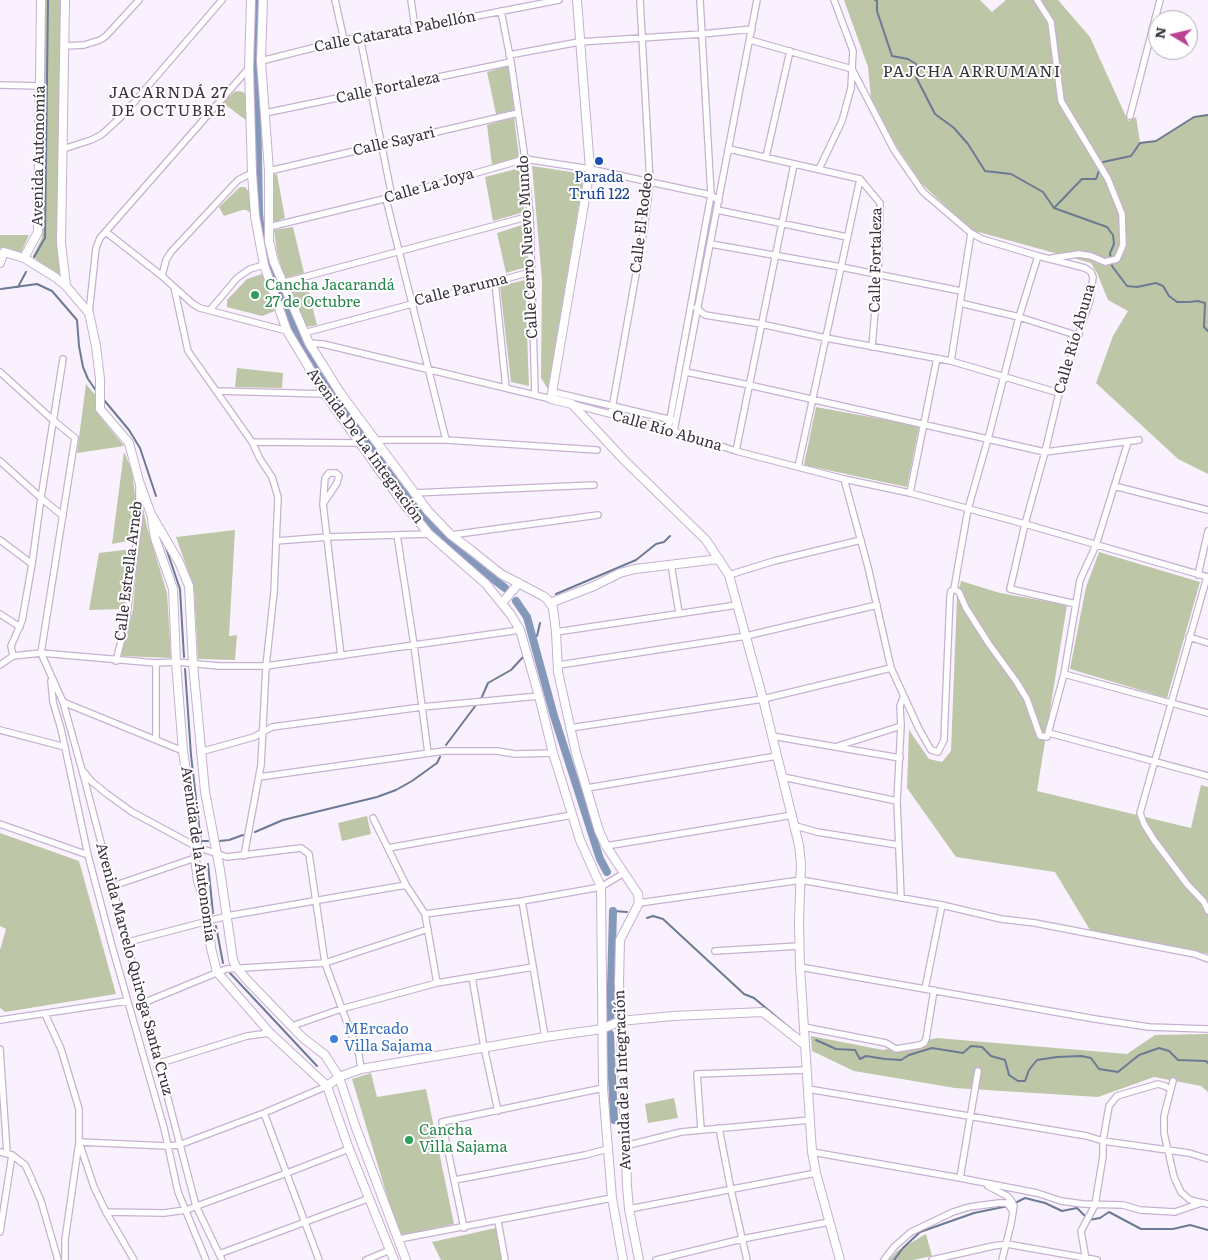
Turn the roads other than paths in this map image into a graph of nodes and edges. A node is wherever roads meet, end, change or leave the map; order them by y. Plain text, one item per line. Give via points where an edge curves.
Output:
1 (41, 0) edge
2 (65, 0) edge
3 (139, 0) edge
4 (222, 0) edge
5 (252, 0) edge
6 (265, 0) edge
7 (335, 0) edge
8 (411, 0) edge
9 (559, 0) edge
10 (577, 0) edge
11 (640, 0) edge
12 (700, 0) edge
13 (757, 0) edge
14 (834, 0) edge
15 (1037, 0) edge
16 (1160, 0) edge
17 (501, 11) junction
18 (415, 28) junction
19 (752, 29) junction
20 (702, 34) junction
21 (642, 37) junction
22 (360, 38) junction
23 (344, 40) junction
24 (750, 40) junction
25 (579, 42) junction
26 (64, 46) junction
27 (790, 52) junction
28 (509, 55) junction
29 (261, 61) junction
30 (511, 62) junction
31 (249, 68) junction
32 (852, 69) junction
33 (0, 85) edge
34 (40, 86) junction
35 (370, 91) junction
36 (518, 113) junction
37 (265, 114) junction
38 (1130, 116) dead end
39 (381, 144) junction
40 (63, 149) junction
41 (729, 149) junction
42 (766, 157) junction
43 (525, 159) junction
44 (794, 164) junction
45 (590, 169) junction
46 (819, 169) junction
47 (269, 170) junction
48 (252, 173) junction
49 (860, 179) junction
50 (650, 182) junction
51 (711, 195) junction
52 (389, 198) junction
53 (719, 201) junction
54 (718, 210) junction
55 (530, 216) junction
56 (781, 223) junction
57 (269, 227) junction
58 (106, 232) junction
59 (971, 233) junction
60 (848, 237) junction
61 (711, 244) junction
62 (399, 251) junction
63 (2, 252) edge
64 (774, 255) junction
65 (1038, 256) junction
66 (24, 258) junction
67 (1049, 259) junction
68 (0, 262) edge
69 (264, 265) junction
70 (841, 267) junction
71 (531, 272) junction
72 (878, 274) junction
73 (162, 276) junction
74 (495, 282) junction
75 (282, 283) junction
76 (66, 286) junction
77 (174, 287) junction
78 (962, 291) junction
79 (412, 303) junction
80 (691, 303) junction
81 (960, 303) junction
82 (210, 310) junction
83 (698, 310) junction
84 (89, 313) junction
85 (1019, 317) junction
86 (761, 324) junction
87 (287, 331) junction
88 (304, 333) junction
89 (1079, 336) junction
90 (826, 338) junction
91 (309, 343) junction
92 (872, 347) junction
93 (937, 358) junction
94 (63, 359) dead end
95 (951, 361) junction
96 (428, 368) junction
97 (0, 372) edge
98 (686, 372) junction
99 (1004, 377) junction
100 (749, 385) junction
101 (506, 388) junction
102 (217, 391) junction
103 (1059, 393) junction
104 (325, 394) junction
105 (535, 394) junction
106 (552, 395) junction
107 (813, 399) junction
108 (572, 404) junction
109 (612, 406) junction
110 (611, 414) junction
111 (673, 420) junction
112 (54, 421) junction
113 (924, 424) junction
114 (671, 430) junction
115 (988, 439) junction
116 (374, 440) junction
117 (446, 440) junction
118 (1140, 440) dead end
119 (252, 442) junction
120 (1128, 442) junction
121 (359, 443) junction
122 (597, 450) dead end
123 (736, 451) junction
124 (1045, 452) junction
125 (0, 461) edge
126 (798, 467) junction
127 (844, 479) junction
128 (140, 481) junction
129 (594, 485) dead end
130 (1114, 486) junction
131 (413, 493) junction
132 (910, 493) junction
133 (41, 498) junction
134 (323, 504) junction
135 (968, 509) junction
136 (1208, 510) edge
137 (151, 514) junction
138 (63, 516) junction
139 (598, 516) dead end
140 (1025, 524) junction
141 (1208, 532) edge
142 (428, 534) junction
143 (397, 535) junction
144 (451, 535) junction
145 (328, 537) junction
146 (0, 540) edge
147 (861, 540) junction
148 (276, 541) junction
149 (1096, 545) junction
150 (719, 559) junction
151 (32, 564) junction
152 (672, 564) junction
153 (1198, 574) junction
154 (728, 575) junction
155 (1207, 577) edge
156 (519, 583) junction
157 (954, 589) junction
158 (502, 603) junction
159 (550, 603) junction
160 (1076, 604) junction
161 (737, 605) junction
162 (877, 605) junction
163 (679, 613) junction
164 (0, 614) edge
165 (20, 627) junction
166 (520, 630) junction
167 (556, 632) junction
168 (746, 636) junction
169 (1189, 637) junction
170 (1208, 642) edge
171 (414, 645) junction
172 (42, 653) junction
173 (13, 656) junction
174 (341, 656) junction
175 (116, 661) junction
176 (176, 662) junction
177 (156, 663) junction
178 (193, 664) junction
179 (0, 665) edge
180 (266, 666) junction
181 (559, 666) junction
182 (891, 668) junction
183 (1064, 674) junction
184 (51, 676) junction
185 (539, 696) junction
186 (903, 698) junction
187 (763, 699) junction
188 (63, 702) junction
189 (1172, 704) junction
190 (422, 706) junction
191 (1208, 713) edge
192 (901, 726) junction
193 (570, 728) junction
194 (0, 730) edge
195 (263, 732) junction
196 (1049, 733) junction
197 (772, 736) junction
198 (156, 740) junction
199 (836, 746) junction
200 (65, 747) junction
201 (183, 751) junction
202 (200, 752) junction
203 (428, 753) junction
204 (553, 753) junction
205 (777, 756) junction
206 (900, 758) junction
207 (1156, 762) junction
208 (82, 770) junction
209 (1208, 776) edge
210 (259, 777) junction
211 (783, 777) junction
212 (587, 788) junction
213 (897, 801) junction
214 (572, 815) junction
215 (793, 815) junction
216 (373, 818) dead end
217 (0, 824) edge
218 (796, 826) junction
219 (898, 845) junction
220 (606, 846) junction
221 (197, 847) junction
222 (388, 848) junction
223 (216, 852) junction
224 (88, 854) junction
225 (244, 856) junction
226 (195, 858) junction
227 (624, 873) junction
228 (800, 880) junction
229 (406, 885) junction
230 (113, 886) junction
231 (601, 888) junction
232 (901, 898) junction
233 (316, 900) junction
234 (522, 902) junction
235 (639, 904) junction
236 (942, 905) junction
237 (1208, 911) edge
238 (425, 914) junction
239 (227, 916) junction
240 (207, 920) junction
241 (428, 929) junction
242 (128, 942) junction
243 (799, 946) junction
244 (715, 951) dead end
245 (1208, 959) edge
246 (325, 963) junction
247 (236, 967) junction
248 (533, 967) junction
249 (800, 967) junction
250 (217, 972) junction
251 (472, 976) junction
252 (437, 983) junction
253 (925, 989) junction
254 (934, 990) junction
255 (127, 1001) junction
256 (143, 1003) junction
257 (341, 1009) junction
258 (44, 1014) junction
259 (0, 1020) edge
260 (620, 1021) junction
261 (292, 1026) junction
262 (804, 1027) junction
263 (602, 1029) junction
264 (1208, 1029) edge
265 (270, 1033) junction
266 (545, 1037) junction
267 (805, 1045) junction
268 (484, 1047) junction
269 (0, 1049) edge
270 (160, 1063) junction
271 (361, 1069) junction
272 (807, 1070) junction
273 (978, 1071) dead end
274 (339, 1077) junction
275 (1173, 1081) dead end
276 (327, 1086) junction
277 (603, 1088) junction
278 (808, 1089) junction
279 (1170, 1089) junction
280 (498, 1111) junction
281 (264, 1113) junction
282 (970, 1117) junction
283 (810, 1120) junction
284 (720, 1128) junction
285 (701, 1129) junction
286 (1103, 1141) junction
287 (79, 1142) junction
288 (179, 1145) junction
289 (167, 1146) junction
290 (625, 1146) junction
291 (349, 1149) junction
292 (608, 1149) junction
293 (1167, 1150) junction
294 (812, 1152) junction
295 (6, 1153) edge
296 (1208, 1159) edge
297 (287, 1173) junction
298 (816, 1173) junction
299 (960, 1178) junction
300 (455, 1180) junction
301 (980, 1182) junction
302 (730, 1190) junction
303 (370, 1198) junction
304 (612, 1198) junction
305 (1201, 1202) junction
306 (1208, 1204) edge
307 (1095, 1205) junction
308 (196, 1206) junction
309 (629, 1209) junction
310 (186, 1210) junction
311 (1012, 1211) junction
312 (106, 1212) junction
313 (498, 1221) junction
314 (305, 1222) junction
315 (829, 1222) junction
316 (464, 1228) junction
317 (0, 1232) edge
318 (399, 1239) junction
319 (742, 1239) junction
320 (1006, 1244) junction
321 (390, 1250) junction
322 (218, 1254) junction
323 (1086, 1259) edge
324 (58, 1260) edge
325 (65, 1260) edge
326 (134, 1260) edge
327 (206, 1260) edge
328 (222, 1260) edge
329 (319, 1260) edge
330 (366, 1260) edge
331 (394, 1260) edge
332 (406, 1260) edge
333 (504, 1260) edge
334 (623, 1260) edge
335 (638, 1260) edge
336 (656, 1260) edge
337 (747, 1260) edge
338 (840, 1260) edge
339 (884, 1260) edge
340 (932, 1260) edge
341 (1002, 1260) edge
342 (1097, 1260) edge

1 - 34 street, Avenida Autonomía
2 - 26 street, Avenida Autonomía
3 - 26 street via 100,40
4 - 40 street via 124,114 101,135
5 - 31 street, Avenida De La Integración
6 - 29 street, Avenida De La Integración
7 - 23 street
8 - 18 street
9 - 17 street, Calle Catarata Pabellón
10 - 25 street
11 - 21 street, Calle El Rodeo
12 - 20 street
13 - 19 street
14 - 32 street via 853,51
15 - 67 street via 1051,22 1061,100 1108,179 1122,214 1123,245 1117,259 1105,262 1080,254
16 - 38 street
17 - 18 street, Calle Catarata Pabellón
17 - 28 street, Calle Cerro Nuevo Mundo
18 - 22 street, Calle Catarata Pabellón
19 - 20 street
19 - 24 street
20 - 21 street
20 - 51 street
21 - 25 street
21 - 50 street, Calle El Rodeo
22 - 23 street, Calle Catarata Pabellón
22 - 35 street
23 - 29 street, Calle Catarata Pabellón
24 - 27 street
24 - 41 street
25 - 28 street
25 - 45 street
26 - 40 street, Avenida Autonomía
27 - 32 street
27 - 42 street
28 - 30 street, Calle Cerro Nuevo Mundo
29 - 37 street, Avenida De La Integración
30 - 35 street, Calle Fortaleza
30 - 36 street, Calle Cerro Nuevo Mundo
31 - 48 street, Avenida De La Integración
31 - 58 street
32 - 46 street via 851,88 842,121
32 - 59 street, Calle Río Abuna via 894,150 923,192
33 - 34 street
34 - 66 street, Avenida Autonomía via 38,232
35 - 37 street, Calle Fortaleza
35 - 39 street
36 - 39 street, Calle Sayari
36 - 43 street, Calle Cerro Nuevo Mundo
37 - 47 street, Avenida De La Integración
39 - 47 street, Calle Sayari
39 - 52 street
40 - 76 street, Avenida Autonomía via 61,243
41 - 42 street
41 - 53 street
42 - 44 street
43 - 45 street, Calle La Joya
43 - 52 street, Calle La Joya
43 - 55 street, Calle Cerro Nuevo Mundo
44 - 46 street
44 - 56 street
45 - 50 street, Calle La Joya
45 - 106 street
46 - 49 street
47 - 57 street, Avenida De La Integración
48 - 69 street, Avenida De La Integración via 255,216
48 - 73 street via 238,180 171,252
49 - 60 street
49 - 72 street, Calle Fortaleza via 880,203
50 - 51 street, Calle La Joya
50 - 109 street, Calle El Rodeo
51 - 53 street
51 - 80 street
52 - 57 street, Calle La Joya
52 - 62 street
53 - 54 street
54 - 56 street
54 - 61 street
55 - 62 street
55 - 71 street, Calle Cerro Nuevo Mundo
56 - 60 street
56 - 64 street
57 - 75 street, Avenida De La Integración via 269,241
58 - 73 street
58 - 84 street via 97,244
59 - 65 street, Calle Río Abuna
59 - 78 street
60 - 70 street
61 - 64 street
61 - 83 street
62 - 75 street
62 - 79 street
63 - 66 street
63 - 68 street
64 - 70 street
64 - 86 street
65 - 67 street, Calle Río Abuna
65 - 85 street
66 - 76 street
67 - 89 street, Calle Río Abuna via 1085,268 1093,277
69 - 82 street via 237,278
69 - 87 street, Avenida De La Integración
70 - 72 street
70 - 90 street
71 - 74 street, Calle Paruma
71 - 105 street, Calle Cerro Nuevo Mundo
72 - 78 street
72 - 92 street, Calle Fortaleza
73 - 77 street
74 - 79 street, Calle Paruma
74 - 101 street
75 - 88 street, Avenida De La Integración
76 - 84 street
77 - 82 street via 193,304
77 - 102 street via 188,350
78 - 81 street
79 - 88 street, Calle Paruma
79 - 96 street
80 - 83 street
80 - 111 street
81 - 85 street
81 - 95 street
82 - 87 street
83 - 86 street via 705,315
83 - 98 street
84 - 128 street via 100,379 100,409 130,443
85 - 89 street
85 - 99 street
86 - 90 street
86 - 100 street
87 - 104 street, Avenida De La Integración
88 - 91 street, Avenida De La Integración
89 - 103 street, Calle Río Abuna
90 - 92 street
90 - 107 street
91 - 96 street, Calle Río Abuna
91 - 116 street, Avenida De La Integración
92 - 93 street
93 - 95 street
93 - 113 street
94 - 112 street
95 - 99 street
96 - 101 street, Calle Río Abuna
96 - 117 street
97 - 112 street
98 - 100 street
98 - 111 street
99 - 103 street
99 - 115 street
100 - 107 street
100 - 123 street
101 - 105 street, Calle Río Abuna
102 - 104 street
102 - 119 street
103 - 124 street, Calle Río Abuna
104 - 121 street, Avenida De La Integración
105 - 106 street, Calle Río Abuna
106 - 108 street, Calle Río Abuna
106 - 109 street
107 - 113 street
107 - 126 street
108 - 110 street, Calle Río Abuna
108 - 150 street via 706,540
109 - 110 street, Calle El Rodeo
109 - 111 street
110 - 114 street, Calle Río Abuna
111 - 114 street
112 - 133 street
112 - 138 street via 75,438
113 - 115 street
113 - 132 street
114 - 123 street, Calle Río Abuna
115 - 124 street
115 - 135 street
116 - 117 street
116 - 131 street, Avenida De La Integración
117 - 122 street
118 - 120 street
119 - 121 street
119 - 148 street via 278,496
120 - 124 street
120 - 130 street
121 - 142 street, Avenida De La Integración
123 - 126 street, Calle Río Abuna
124 - 140 street, Calle Río Abuna
125 - 133 street
126 - 127 street, Calle Río Abuna
127 - 132 street, Calle Río Abuna
127 - 147 street
128 - 137 street
128 - 175 street, Calle Estrella Arneb via 139,522 126,622
129 - 131 street
130 - 136 street
130 - 149 street
131 - 144 street, Avenida De La Integración
132 - 135 street, Calle Río Abuna
133 - 138 street
133 - 151 street
134 - 134 street via 325,478 329,473 336,473 339,476 337,483
134 - 145 street
135 - 140 street, Calle Río Abuna
135 - 157 street
137 - 176 street, Avenida de la Autonomía via 155,538 173,589
137 - 178 street via 189,586
138 - 172 street
139 - 144 street
140 - 149 street, Calle Río Abuna
140 - 160 street, Calle Río Abuna via 1010,589
141 - 153 street
142 - 143 street
142 - 158 street, Avenida De La Integración via 486,584
143 - 145 street
143 - 171 street
144 - 156 street, Avenida De La Integración
145 - 148 street
145 - 174 street
146 - 151 street
147 - 154 street
147 - 162 street
148 - 180 street
149 - 153 street, Calle Río Abuna
149 - 160 street via 1080,580
150 - 152 street
150 - 154 street
151 - 165 street
152 - 159 street via 620,573
152 - 163 street
153 - 155 street, Calle Río Abuna
154 - 161 street
155 - 169 street
156 - 158 street
156 - 159 street, Avenida De La Integración
157 - 186 street via 950,596 944,740 938,752 931,750
157 - 196 street via 960,592 984,637 1027,699 1040,736 1047,737
158 - 166 street, Avenida De La Integración
159 - 167 street
160 - 183 street
161 - 163 street
161 - 168 street
162 - 168 street
162 - 182 street
163 - 167 street
164 - 165 street
165 - 173 street via 11,646
166 - 171 street
166 - 185 street, Avenida De La Integración
167 - 181 street
168 - 181 street
168 - 187 street
169 - 170 street
169 - 189 street
171 - 174 street
171 - 190 street
172 - 173 street
172 - 175 street
172 - 184 street, Avenida Marcelo Quiroga Santa Cruz
173 - 179 street
174 - 180 street
175 - 177 street
176 - 177 street
176 - 178 street
176 - 201 street, Avenida de la Autonomía
177 - 198 street
178 - 180 street
178 - 202 street, Avenida de la Autonomía
180 - 195 street
181 - 193 street
182 - 186 street
182 - 187 street
183 - 189 street
183 - 196 street
184 - 188 street, Avenida Marcelo Quiroga Santa Cruz
184 - 200 street, Avenida Marcelo Quiroga Santa Cruz via 52,702
185 - 190 street
185 - 204 street, Avenida De La Integración
186 - 192 street
187 - 193 street
187 - 197 street
188 - 198 street
188 - 208 street, Avenida Marcelo Quiroga Santa Cruz
189 - 191 street
189 - 207 street
190 - 195 street via 272,727
190 - 203 street
192 - 199 street
192 - 206 street
193 - 212 street
194 - 200 street
195 - 202 street
195 - 210 street
196 - 207 street
197 - 199 street
197 - 205 street
198 - 201 street
199 - 206 street
200 - 224 street, Avenida Marcelo Quiroga Santa Cruz
201 - 221 street, Avenida de la Autonomía
202 - 223 street, Avenida de la Autonomía
203 - 204 street via 465,750
203 - 210 street
204 - 214 street, Avenida De La Integración
205 - 211 street
205 - 212 street
206 - 213 street
207 - 209 street
207 - 237 street via 1142,804 1141,818
208 - 221 street via 101,790 132,812
208 - 230 street, Avenida Marcelo Quiroga Santa Cruz
210 - 225 street
211 - 213 street
211 - 215 street
212 - 220 street
213 - 219 street
214 - 222 street
214 - 231 street, Avenida De La Integración
215 - 218 street
215 - 220 street
216 - 222 street
217 - 224 street
218 - 219 street
218 - 228 street
219 - 232 street
220 - 227 street
221 - 223 street
221 - 226 street, Avenida de la Autonomía
222 - 229 street
223 - 225 street via 227,857
223 - 239 street, Avenida de la Autonomía
224 - 255 street, Avenida Marcelo Quiroga Santa Cruz
225 - 233 street via 301,848 309,854
226 - 230 street
226 - 240 street, Avenida de la Autonomía
227 - 231 street
227 - 235 street via 638,894
228 - 232 street
228 - 235 street
228 - 243 street
229 - 233 street
229 - 238 street
230 - 242 street, Avenida Marcelo Quiroga Santa Cruz
231 - 234 street
231 - 263 street, Avenida De La Integración
232 - 236 street
233 - 239 street
233 - 246 street
234 - 238 street
234 - 248 street
235 - 260 street, Avenida de la Integración via 620,940
236 - 245 street
236 - 253 street
238 - 241 street
239 - 240 street
239 - 247 street, Avenida de la Autonomía
240 - 242 street
240 - 250 street, Avenida de la Autonomía
241 - 246 street
241 - 252 street
242 - 256 street, Avenida Marcelo Quiroga Santa Cruz
243 - 244 street
243 - 249 street
246 - 247 street
246 - 257 street
247 - 250 street
247 - 261 street, Avenida de la Autonomía
248 - 251 street
248 - 266 street
249 - 253 street
249 - 262 street
250 - 256 street
250 - 265 street, Avenida de la Autonomía
251 - 252 street
251 - 268 street
252 - 257 street
253 - 254 street
254 - 262 street via 926,1039 920,1045 896,1049 886,1043
254 - 264 street via 1140,1026
255 - 258 street
255 - 289 street, Avenida Marcelo Quiroga Santa Cruz
256 - 270 street, Avenida Marcelo Quiroga Santa Cruz
257 - 261 street
257 - 271 street via 359,1055
258 - 259 street
258 - 287 street via 60,1049 79,1109
260 - 263 street
260 - 267 street via 763,1012
260 - 290 street, Avenida de la Integración
261 - 274 street, Avenida de la Autonomía via 325,1055
262 - 267 street
263 - 266 street
263 - 277 street, Avenida de la Integración
265 - 270 street via 247,1036
265 - 276 street, Avenida de la Autonomía
266 - 268 street
267 - 272 street
268 - 271 street
268 - 280 street
269 - 295 street
270 - 288 street, Avenida Marcelo Quiroga Santa Cruz
271 - 274 street
272 - 278 street
272 - 285 street via 697,1074
273 - 282 street
274 - 276 street
274 - 318 street, Avenida de la Autonomía
275 - 279 street
276 - 281 street
276 - 291 street, Avenida de la Autonomía
277 - 280 street
277 - 292 street, Avenida de la Integración
278 - 282 street
278 - 283 street
279 - 286 street via 1158,1084 1117,1096 1110,1106
279 - 293 street via 1164,1116
280 - 300 street via 442,1122
281 - 288 street
281 - 297 street
282 - 286 street
282 - 299 street
283 - 284 street
283 - 294 street
284 - 285 street
284 - 302 street
285 - 290 street
286 - 293 street
286 - 307 street
287 - 289 street
287 - 312 street
287 - 325 street
288 - 289 street
288 - 308 street, Avenida Marcelo Quiroga Santa Cruz
289 - 310 street, Avenida Marcelo Quiroga Santa Cruz via 178,1192
290 - 309 street, Avenida de la Integración
291 - 297 street
291 - 303 street, Avenida de la Autonomía
292 - 300 street
292 - 304 street, Avenida de la Integración
293 - 296 street
293 - 305 street via 1181,1192 1190,1200
294 - 298 street
294 - 299 street
295 - 317 street
295 - 324 street via 24,1165 29,1173 41,1201
297 - 308 street
297 - 314 street
298 - 302 street
298 - 315 street
299 - 301 street
300 - 316 street
301 - 307 street via 1061,1201
301 - 311 street via 1007,1196 1014,1206
302 - 309 street
302 - 319 street
303 - 314 street
303 - 321 street, Avenida de la Autonomía
304 - 313 street
304 - 334 street, Avenida de la Integración
305 - 306 street
305 - 307 street via 1175,1212
307 - 323 street via 1081,1231
308 - 310 street
308 - 322 street, Avenida Marcelo Quiroga Santa Cruz
309 - 335 street, Avenida de la Integración
310 - 312 street
310 - 327 street, Avenida Marcelo Quiroga Santa Cruz
311 - 320 street
311 - 339 street via 1007,1203 999,1203 953,1212 911,1232
312 - 326 street
313 - 316 street
313 - 333 street
314 - 322 street
314 - 329 street
315 - 319 street
315 - 338 street
316 - 318 street
318 - 332 street, Avenida de la Autonomía
319 - 336 street
319 - 337 street
320 - 323 street
320 - 340 street
320 - 341 street
321 - 330 street
321 - 331 street, Avenida de la Autonomía
322 - 328 street, Avenida Marcelo Quiroga Santa Cruz
323 - 342 street

